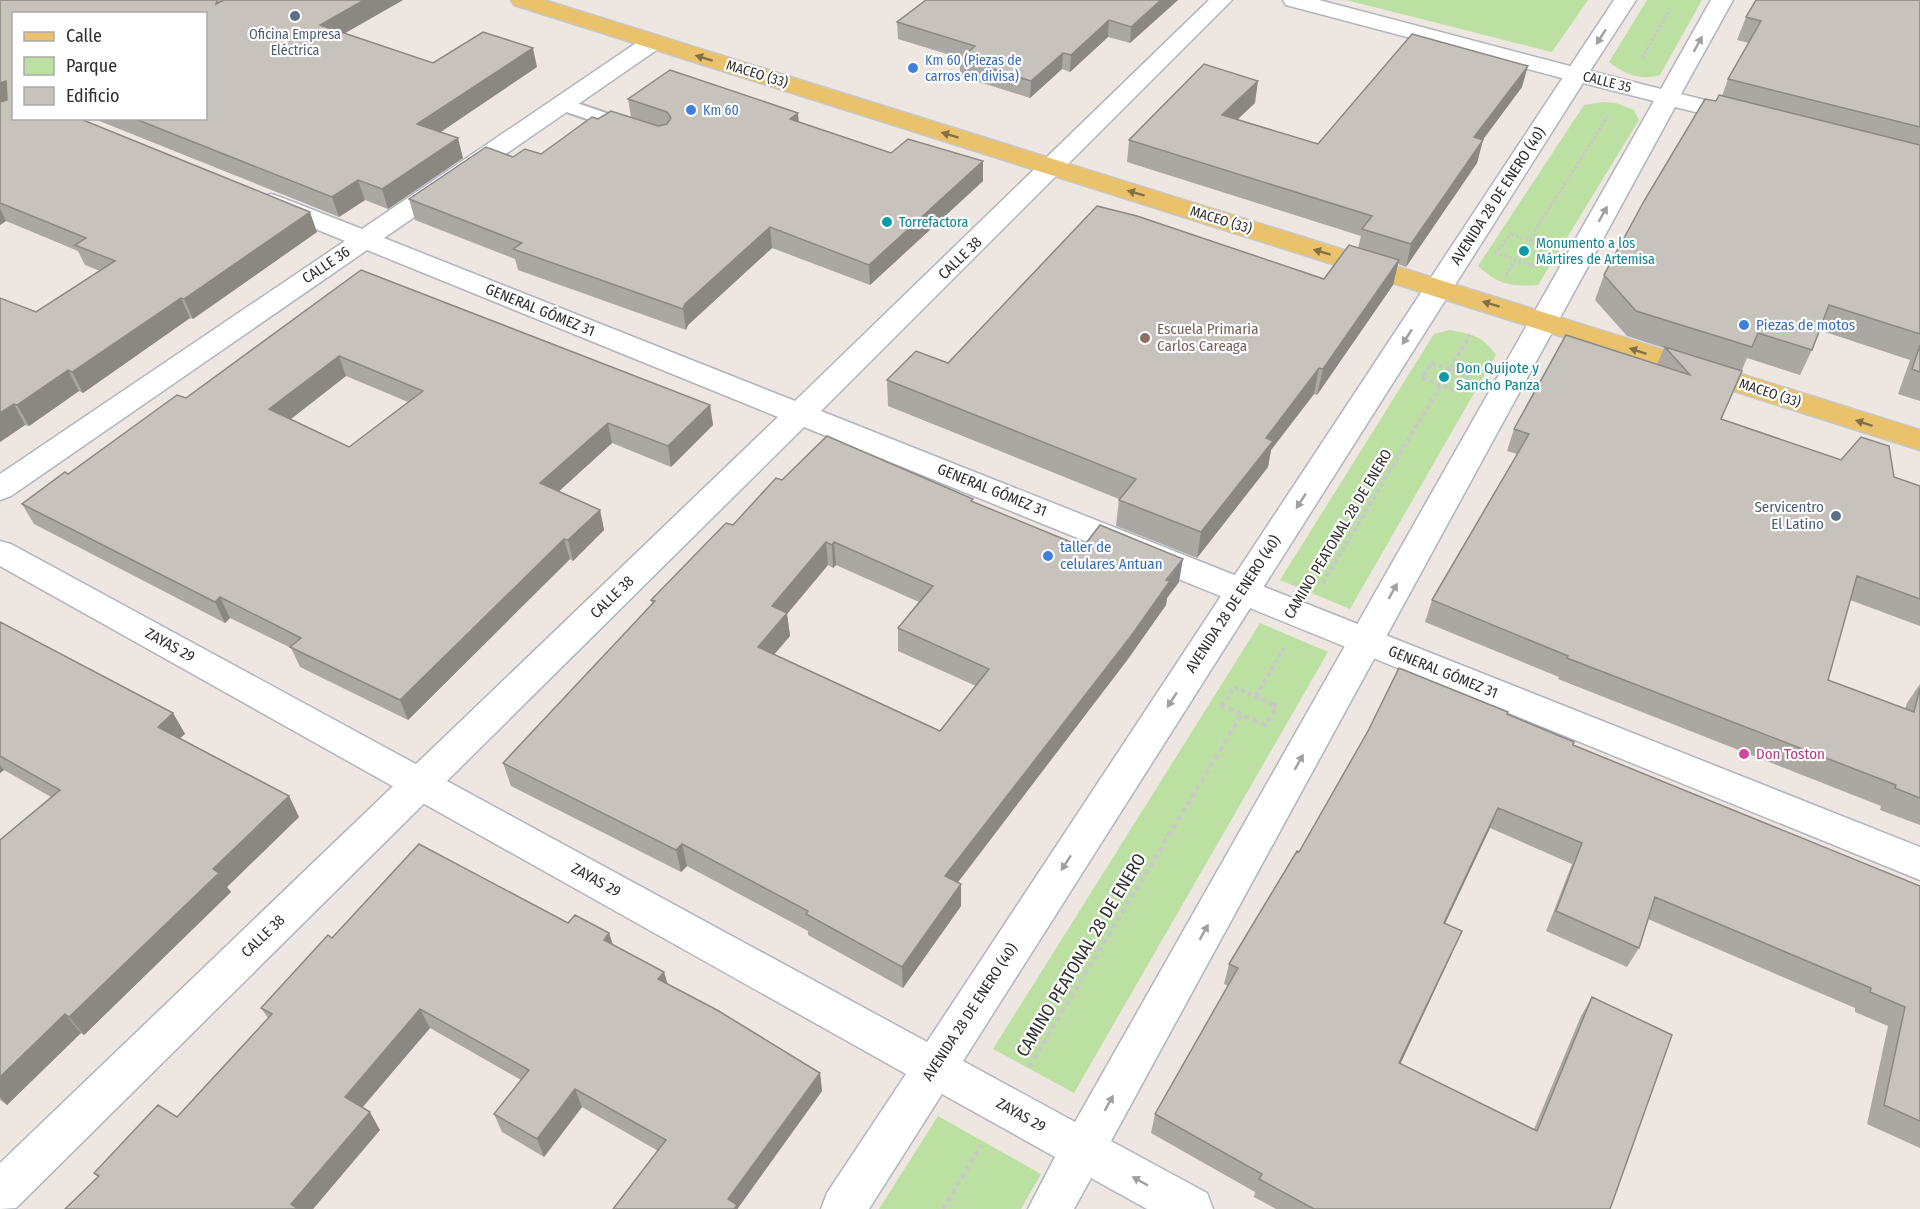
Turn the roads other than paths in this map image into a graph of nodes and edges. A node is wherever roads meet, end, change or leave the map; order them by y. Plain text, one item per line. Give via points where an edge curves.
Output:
1 (522, 0) edge
2 (1221, 0) edge
3 (1294, 0) edge
4 (1625, 0) edge
5 (1722, 0) edge
6 (653, 42) junction
7 (1577, 75) junction
8 (1668, 97) junction
9 (562, 104) junction
10 (1762, 122) edge
11 (651, 135) edge
12 (1053, 167) junction
13 (246, 192) edge
14 (364, 240) junction
15 (1438, 288) junction
16 (1543, 320) junction
17 (801, 413) junction
18 (1920, 440) edge
19 (0, 489) edge
20 (0, 552) edge
21 (1242, 591) junction
22 (1366, 641) junction
23 (421, 783) junction
24 (1920, 864) edge
25 (934, 1068) junction
26 (1084, 1150) junction
27 (0, 1193) edge
28 (843, 1209) edge
29 (1050, 1209) edge
30 (1191, 1209) edge

1 - 6 main road, MACEO (33)
2 - 12 street, CALLE 38
3 - 7 street, CALLE 35
4 -> 7 street, AVENIDA 28 DE ENERO (40)
8 -> 5 street
6 - 9 street, CALLE 36
12 -> 6 main road, MACEO (33)
7 - 8 street, CALLE 35
7 - 15 street, AVENIDA 28 DE ENERO (40)
8 - 10 street, CALLE 35
16 -> 8 street
9 - 11 lane
9 - 14 street, CALLE 36
15 -> 12 main road, MACEO (33)
12 - 17 street, CALLE 38
13 - 14 street, GENERAL GÓMEZ 31
14 - 17 street, GENERAL GÓMEZ 31
14 - 19 street, CALLE 36
16 -> 15 main road, MACEO (33)
15 -> 21 street, AVENIDA 28 DE ENERO (40)
18 -> 16 main road, MACEO (33)
22 -> 16 street
17 - 21 street, GENERAL GÓMEZ 31
17 - 23 street, CALLE 38
20 - 23 street, ZAYAS 29
21 - 22 street, GENERAL GÓMEZ 31
21 -> 25 street, AVENIDA 28 DE ENERO (40)
22 - 24 street, GENERAL GÓMEZ 31
26 -> 22 street
23 - 25 street, ZAYAS 29
23 - 27 street, CALLE 38
25 - 26 street, ZAYAS 29
25 - 28 street, AVENIDA 28 DE ENERO (40)
26 - 29 street
30 -> 26 street, ZAYAS 29

